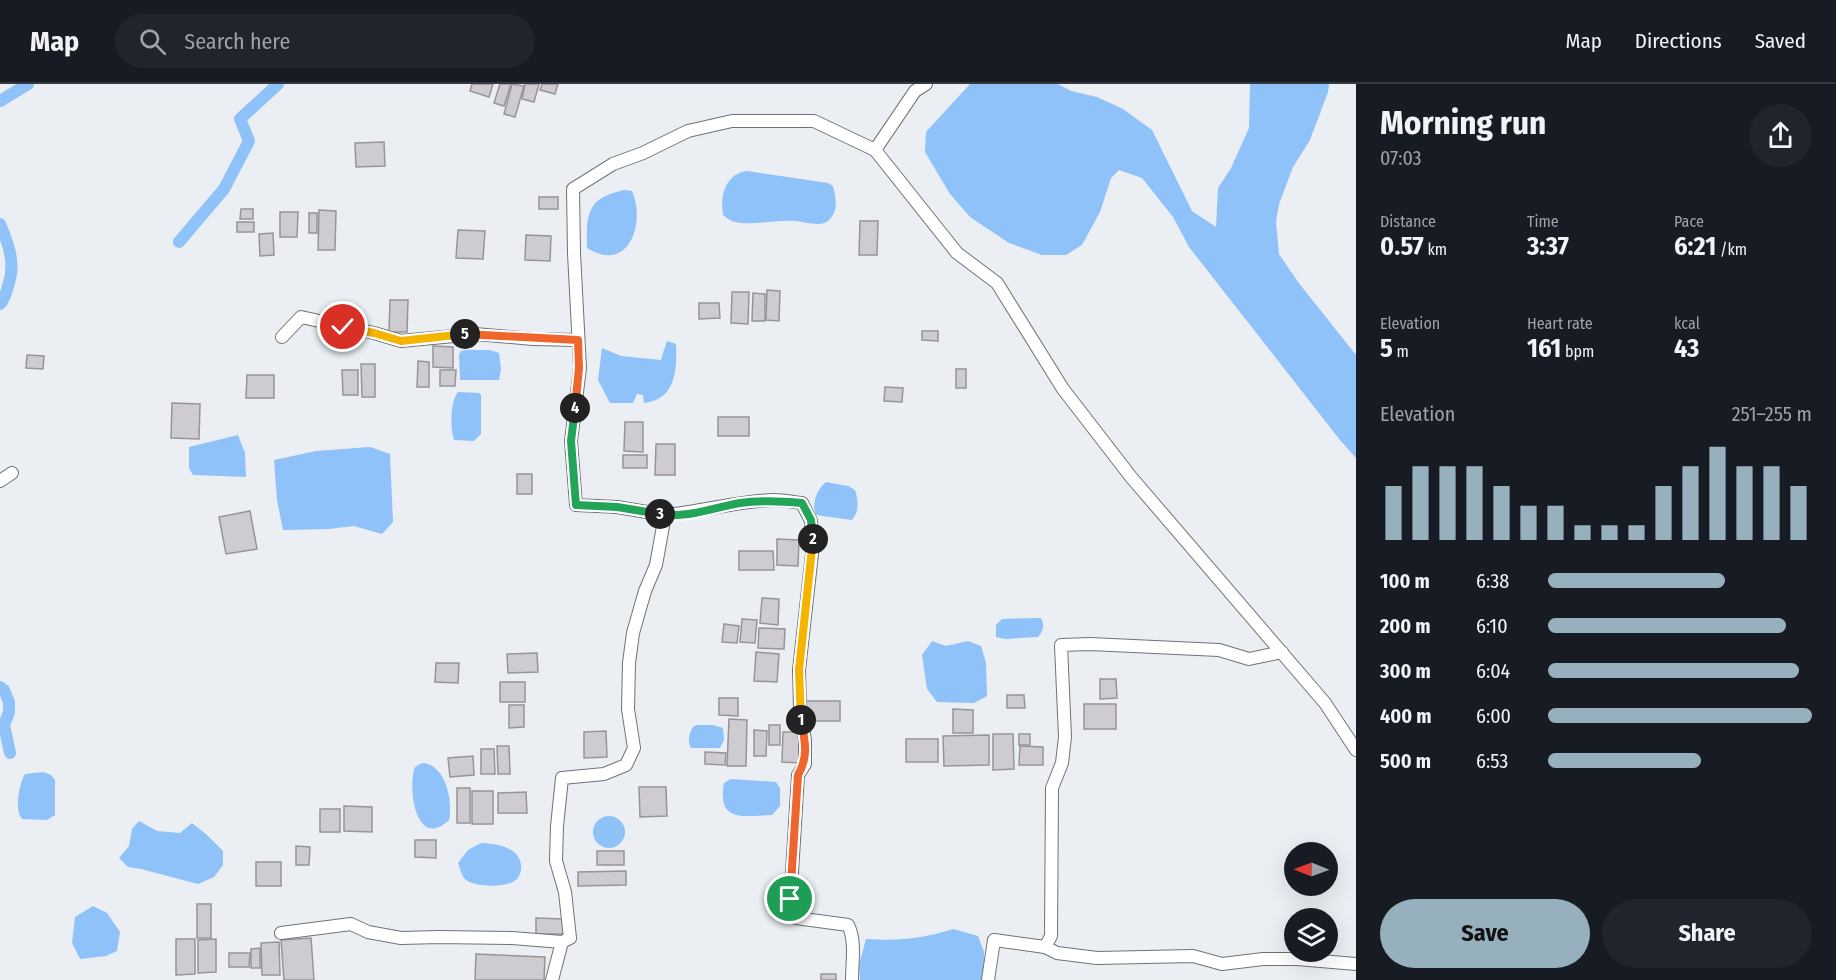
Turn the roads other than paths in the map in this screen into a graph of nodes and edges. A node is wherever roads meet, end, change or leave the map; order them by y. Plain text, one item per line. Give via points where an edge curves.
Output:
1 (926, 84) edge
2 (875, 150) junction
3 (282, 337) dead end
4 (578, 340) junction
5 (12, 473) dead end
6 (0, 481) edge
7 (665, 515) junction
8 (1282, 652) junction
9 (1356, 750) edge
10 (281, 933) dead end
11 (562, 942) junction
12 (1045, 947) junction
13 (1356, 964) edge
14 (552, 980) edge
15 (852, 980) edge
16 (988, 980) edge

1 - 2 street via 915,91
2 - 4 street via 814,121 732,121 688,131 613,164 573,189
2 - 8 street via 957,253 997,283 1063,389 1131,477
3 - 4 street via 301,317 401,341 475,334
4 - 7 street via 571,441 576,505
5 - 6 street
7 - 11 street via 656,564 630,653 628,709 634,748 626,765 604,774 562,778 556,861 565,892 570,938
7 - 15 street via 775,500 802,503 811,520 813,545 799,670 805,764 798,775 790,905 796,918 848,925 853,950
8 - 9 street via 1326,703
8 - 12 street via 1250,659 1219,650 1061,645 1065,737 1062,763 1052,788 1051,936
10 - 11 street via 351,924 368,932 401,938
11 - 14 street
12 - 13 street via 1057,953 1097,958 1193,956 1222,964 1298,959
12 - 16 street via 994,940

